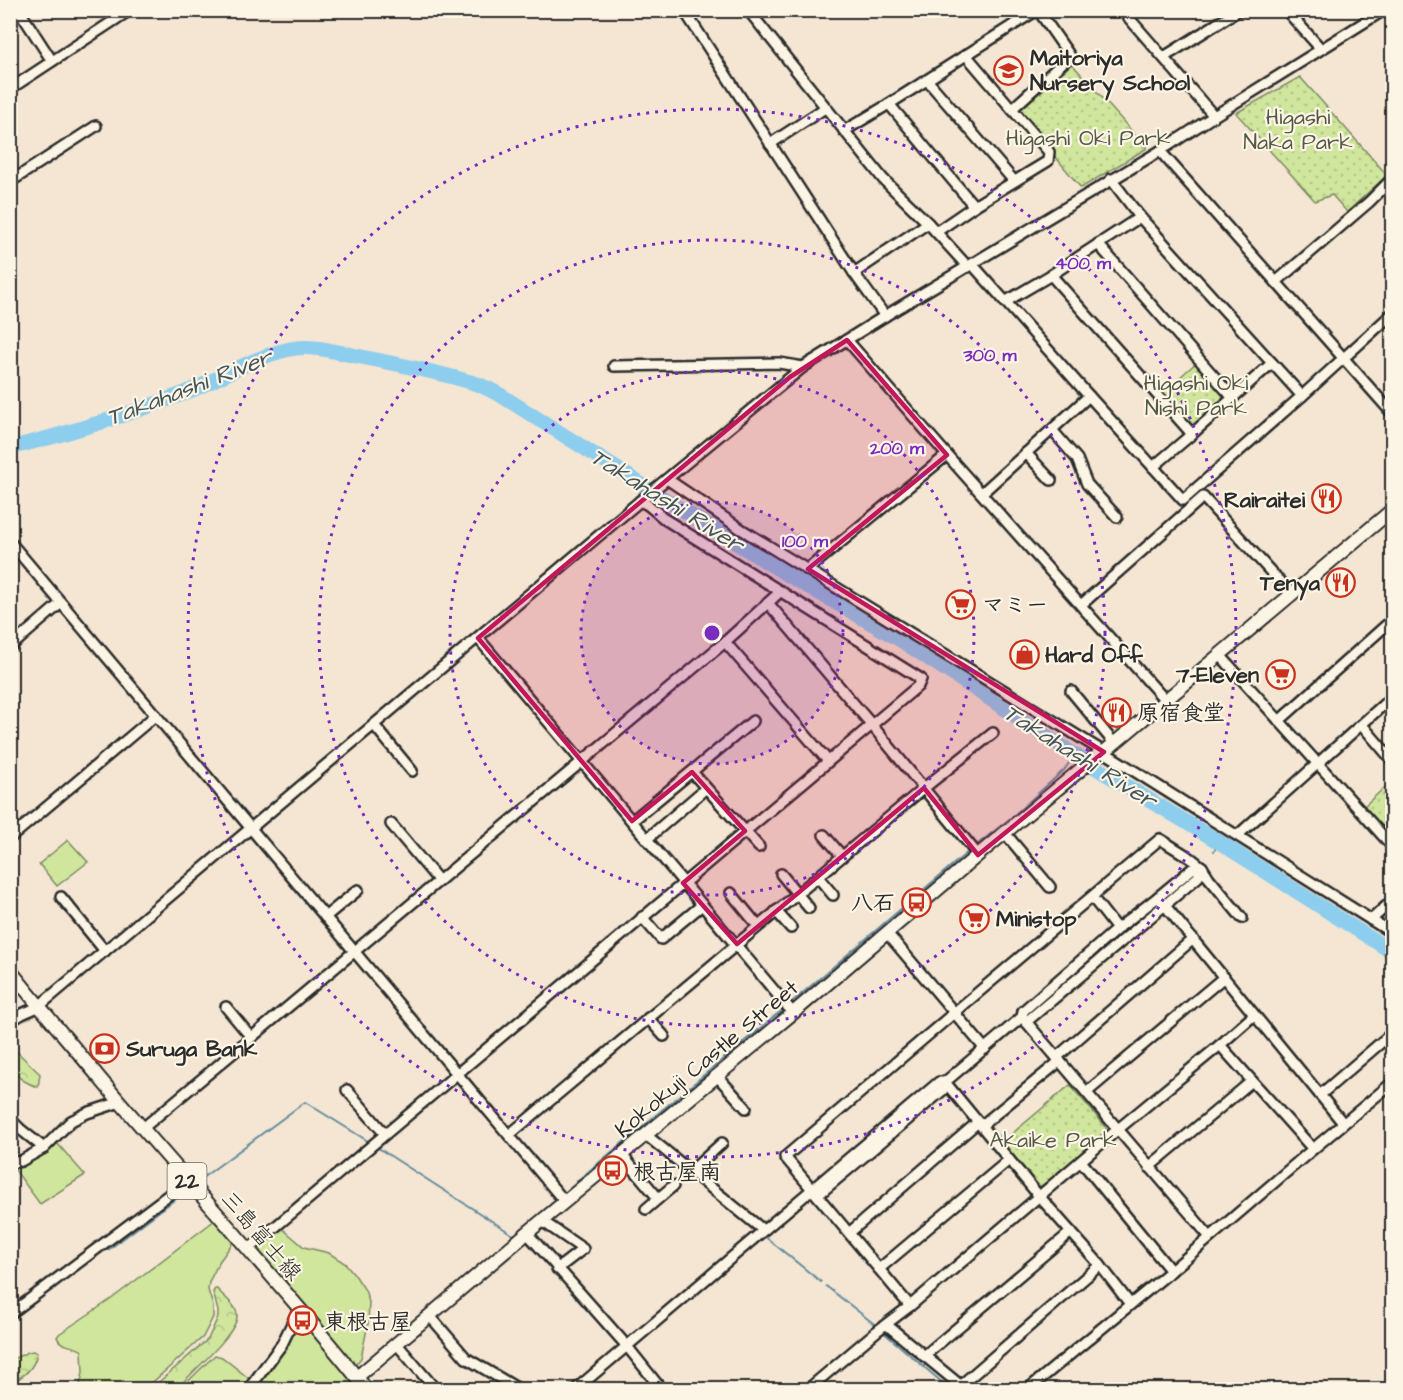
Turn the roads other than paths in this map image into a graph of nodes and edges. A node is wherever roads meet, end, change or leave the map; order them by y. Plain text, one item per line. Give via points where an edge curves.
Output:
1 (19, 10) edge
2 (130, 10) edge
3 (707, 10) edge
4 (748, 10) edge
5 (1037, 10) edge
6 (1122, 10) edge
7 (1239, 10) edge
8 (1286, 10) edge
9 (1385, 10) edge
10 (685, 12) edge
11 (1392, 16) edge
12 (1321, 49) junction
13 (966, 55) junction
14 (1164, 57) junction
15 (52, 62) junction
16 (927, 80) junction
17 (10, 89) edge
18 (889, 104) junction
19 (825, 108) junction
20 (1012, 109) junction
21 (1214, 116) junction
22 (96, 126) dead end
23 (844, 131) junction
24 (770, 144) junction
25 (1160, 151) junction
26 (1111, 179) junction
27 (1392, 179) edge
28 (1014, 181) junction
29 (10, 182) edge
30 (974, 206) junction
31 (1140, 217) junction
32 (928, 224) junction
33 (936, 232) junction
34 (1098, 244) junction
35 (970, 265) junction
36 (854, 273) junction
37 (1051, 275) junction
38 (1276, 282) junction
39 (1005, 302) junction
40 (1392, 314) edge
41 (885, 316) junction
42 (847, 340) junction
43 (1344, 358) junction
44 (1272, 363) junction
45 (614, 366) dead end
46 (803, 367) junction
47 (1089, 396) junction
48 (1302, 396) junction
49 (1233, 399) junction
50 (1392, 413) edge
51 (1052, 430) junction
52 (1192, 434) junction
53 (1026, 453) junction
54 (947, 455) junction
55 (1153, 467) junction
56 (665, 480) junction
57 (1051, 480) dead end
58 (982, 493) junction
59 (640, 501) junction
60 (1392, 510) edge
61 (1117, 518) dead end
62 (10, 542) edge
63 (808, 569) junction
64 (781, 591) junction
65 (1290, 594) junction
66 (61, 603) junction
67 (768, 603) junction
68 (1082, 605) junction
69 (1392, 620) edge
70 (478, 638) junction
71 (725, 642) junction
72 (10, 646) edge
73 (1220, 654) junction
74 (1071, 691) dead end
75 (1392, 697) edge
76 (1165, 700) junction
77 (156, 715) junction
78 (1279, 721) junction
79 (753, 722) dead end
80 (872, 724) junction
81 (374, 725) junction
82 (1362, 725) junction
83 (993, 732) dead end
84 (1114, 743) junction
85 (1101, 754) junction
86 (1392, 760) edge
87 (582, 761) junction
88 (828, 761) junction
89 (1318, 764) junction
90 (412, 771) dead end
91 (692, 772) junction
92 (706, 788) junction
93 (924, 788) junction
94 (632, 821) junction
95 (391, 825) dead end
96 (251, 829) junction
97 (745, 831) junction
98 (1005, 833) junction
99 (824, 835) dead end
100 (1238, 835) junction
101 (10, 838) edge
102 (647, 839) junction
103 (1392, 846) edge
104 (759, 847) dead end
105 (975, 851) junction
106 (842, 856) junction
107 (1202, 867) junction
108 (781, 874) dead end
109 (818, 877) junction
110 (439, 881) junction
111 (683, 883) junction
112 (1050, 887) dead end
113 (358, 890) dead end
114 (731, 893) dead end
115 (797, 894) junction
116 (833, 895) dead end
117 (61, 897) dead end
118 (1092, 897) junction
119 (1161, 901) junction
120 (1392, 901) edge
121 (702, 905) junction
122 (809, 908) dead end
123 (776, 911) junction
124 (325, 917) junction
125 (642, 917) junction
126 (1242, 918) dead end
127 (1371, 920) junction
128 (758, 927) junction
129 (790, 928) dead end
130 (1117, 929) junction
131 (887, 933) junction
132 (1392, 933) edge
133 (1193, 939) junction
134 (737, 944) junction
135 (105, 951) junction
136 (354, 951) junction
137 (10, 969) edge
138 (1224, 977) junction
139 (38, 1007) junction
140 (226, 1007) dead end
141 (955, 1012) junction
142 (793, 1013) junction
143 (1254, 1015) junction
144 (648, 1018) junction
145 (1024, 1019) junction
146 (10, 1021) edge
147 (1392, 1033) edge
148 (664, 1036) dead end
149 (252, 1037) junction
150 (1220, 1045) junction
151 (985, 1049) junction
152 (1058, 1059) junction
153 (457, 1073) junction
154 (717, 1076) junction
155 (1252, 1081) junction
156 (945, 1082) junction
157 (1392, 1083) edge
158 (347, 1090) dead end
159 (1087, 1092) junction
160 (1320, 1095) junction
161 (120, 1102) junction
162 (746, 1108) dead end
163 (10, 1119) edge
164 (1343, 1123) junction
165 (979, 1124) junction
166 (142, 1128) junction
167 (1118, 1130) junction
168 (509, 1135) junction
169 (646, 1135) junction
170 (382, 1137) junction
171 (722, 1143) dead end
172 (44, 1148) junction
173 (1313, 1149) junction
174 (622, 1155) junction
175 (1009, 1160) junction
176 (1081, 1161) junction
177 (10, 1163) edge
178 (1149, 1167) junction
179 (690, 1172) junction
180 (187, 1181) junction
181 (673, 1186) dead end
182 (815, 1192) junction
183 (1039, 1196) junction
184 (658, 1198) junction
185 (565, 1202) junction
186 (646, 1209) dead end
187 (543, 1221) junction
188 (763, 1230) junction
189 (1071, 1232) junction
190 (527, 1233) junction
191 (849, 1233) junction
192 (1210, 1237) junction
193 (249, 1250) junction
194 (1100, 1265) junction
195 (557, 1269) junction
196 (879, 1269) junction
197 (1171, 1271) junction
198 (1131, 1304) junction
199 (910, 1306) junction
200 (299, 1309) junction
201 (10, 1314) edge
202 (430, 1316) junction
203 (887, 1325) junction
204 (396, 1343) junction
205 (626, 1345) junction
206 (924, 1356) junction
207 (357, 1377) junction
208 (964, 1387) edge
209 (248, 1389) edge
210 (367, 1389) edge
211 (436, 1389) edge
212 (520, 1389) edge
213 (575, 1389) edge
214 (662, 1389) edge
215 (807, 1389) edge
216 (1027, 1389) edge

1 - 15 street
2 - 15 street
3 - 10 street
4 - 19 street
5 - 13 street
5 - 20 street via 1070,56
6 - 14 street
7 - 14 street
8 - 12 street
9 - 11 street
9 - 12 street
10 - 24 street
12 - 21 street
13 - 16 street
13 - 20 street
14 - 21 street
15 - 17 street
16 - 18 street
16 - 28 street
18 - 23 street
18 - 30 street
19 - 23 street
19 - 24 street
20 - 28 street via 1049,152 1048,161
21 - 25 street
22 - 29 street
23 - 32 street
24 - 36 street
25 - 26 street
25 - 38 street
26 - 31 street
26 - 35 street
27 - 38 street
28 - 30 street
30 - 33 street
31 - 34 street
31 - 44 street
32 - 33 street
32 - 36 street
33 - 35 street
34 - 37 street
34 - 49 street
35 - 39 street
35 - 41 street
36 - 41 street
37 - 39 street
37 - 52 street
38 - 43 street
39 - 47 street
40 - 43 street
41 - 42 street
42 - 46 street
42 - 54 street
43 - 48 street
43 - 50 street
44 - 48 street
44 - 49 street
45 - 46 street via 779,363
46 - 56 street
47 - 51 street
47 - 55 street
48 - 55 street via 1183,500
49 - 52 street
51 - 53 street
51 - 61 street via 1077,459 1087,484
52 - 55 street
53 - 57 street
53 - 58 street
54 - 58 street
54 - 63 street
56 - 59 street
56 - 63 street
58 - 68 street
59 - 64 street
59 - 70 street
60 - 65 main road, Kokokuji Castle Street
62 - 66 street
63 - 85 street
64 - 67 street
64 - 80 street via 921,679 918,686
65 - 68 street via 1203,497
65 - 73 main road, Kokokuji Castle Street
66 - 72 street
66 - 77 street
67 - 71 street
67 - 80 street
68 - 76 street
69 - 78 street
70 - 81 street
70 - 87 street
71 - 87 street
71 - 88 street
73 - 76 main road, Kokokuji Castle Street
73 - 78 street
74 - 84 street
75 - 82 street
76 - 84 main road, Kokokuji Castle Street
77 - 96 street
77 - 101 street
78 - 89 street
79 - 91 street
80 - 88 street
80 - 93 street
81 - 90 street
81 - 96 street
82 - 86 street
82 - 89 street
83 - 93 street
84 - 85 main road, Kokokuji Castle Street
85 - 98 main road, Kokokuji Castle Street
85 - 100 street
87 - 94 street
87 - 110 street
88 - 97 street
89 - 100 street
89 - 103 street
91 - 92 street
91 - 94 street
92 - 97 street
92 - 102 street
93 - 105 street
93 - 106 street
94 - 102 street
95 - 110 street
96 - 124 street
96 - 135 street
97 - 104 street
97 - 111 street
98 - 105 main road, Kokokuji Castle Street
98 - 112 street
99 - 106 street
100 - 127 street
102 - 111 street
105 - 131 main road, Kokokuji Castle Street
106 - 109 street
107 - 118 street via 1160,839
107 - 119 street via 1198,877
107 - 126 street
108 - 115 street
109 - 115 street
109 - 116 street
110 - 136 street
111 - 121 street
111 - 125 street
113 - 124 street
114 - 128 street
115 - 122 street
115 - 123 street
117 - 135 street
118 - 130 street
118 - 141 street
119 - 130 street
119 - 133 street
119 - 145 street
120 - 127 street
121 - 125 street via 661,939
121 - 134 street
123 - 128 street
123 - 129 street
124 - 136 street
125 - 153 street
127 - 132 street
128 - 134 street
130 - 145 street via 1023,1011
131 - 141 street
131 - 142 main road, Kokokuji Castle Street
133 - 138 street
133 - 152 street
134 - 142 street
134 - 144 street
135 - 139 street
136 - 149 street
136 - 153 street
137 - 139 main road, 三島富士線 / 22
138 - 143 street
138 - 159 street
139 - 146 street
139 - 161 main road, 三島富士線 / 22
140 - 149 street
141 - 151 street
141 - 182 street via 785,1157
142 - 154 main road, Kokokuji Castle Street
143 - 150 street
143 - 160 street
144 - 148 street
144 - 168 street
145 - 151 street
145 - 152 street
147 - 160 street
149 - 166 street
150 - 155 street
150 - 167 street
151 - 156 street
152 - 159 street
152 - 165 street
153 - 168 street
153 - 170 street
154 - 162 street
154 - 169 main road, Kokokuji Castle Street
155 - 173 street
155 - 178 street
156 - 165 street
156 - 182 street via 939,1082
157 - 164 street
158 - 170 street
159 - 167 street
160 - 164 street
161 - 166 main road, 三島富士線 / 22
161 - 172 street via 71,1120
163 - 172 street
164 - 173 street
165 - 175 street
165 - 191 street
166 - 180 main road, 三島富士線 / 22
167 - 176 street
167 - 178 street
168 - 185 street
169 - 174 main road, Kokokuji Castle Street
169 - 179 street
170 - 193 street
171 - 179 street
172 - 177 street
173 - 192 street
174 - 184 street
174 - 185 main road, Kokokuji Castle Street
175 - 183 street
175 - 196 street
176 - 183 street
176 - 197 street
178 - 192 street
179 - 188 street
180 - 193 main road, 三島富士線 / 22
180 - 201 street
181 - 184 street
182 - 188 street
182 - 191 street
183 - 189 street
183 - 199 street
184 - 186 street
185 - 187 main road, Kokokuji Castle Street
187 - 190 main road, Kokokuji Castle Street
187 - 195 street via 583,1249
188 - 205 street
189 - 194 street
189 - 206 street
190 - 195 street
190 - 202 main road, Kokokuji Castle Street
191 - 196 street
192 - 197 street
193 - 200 main road, 三島富士線 / 22
194 - 198 street
194 - 208 street
195 - 205 street
196 - 199 street
197 - 198 street
198 - 216 street
199 - 203 street
200 - 207 main road, 三島富士線 / 22
200 - 209 street via 282,1344
202 - 204 main road, Kokokuji Castle Street
202 - 212 street via 466,1358
203 - 206 street
203 - 215 street
204 - 207 main road, Kokokuji Castle Street
204 - 211 street
205 - 213 street
205 - 214 street
206 - 208 street
207 - 210 main road, 三島富士線 / 22

